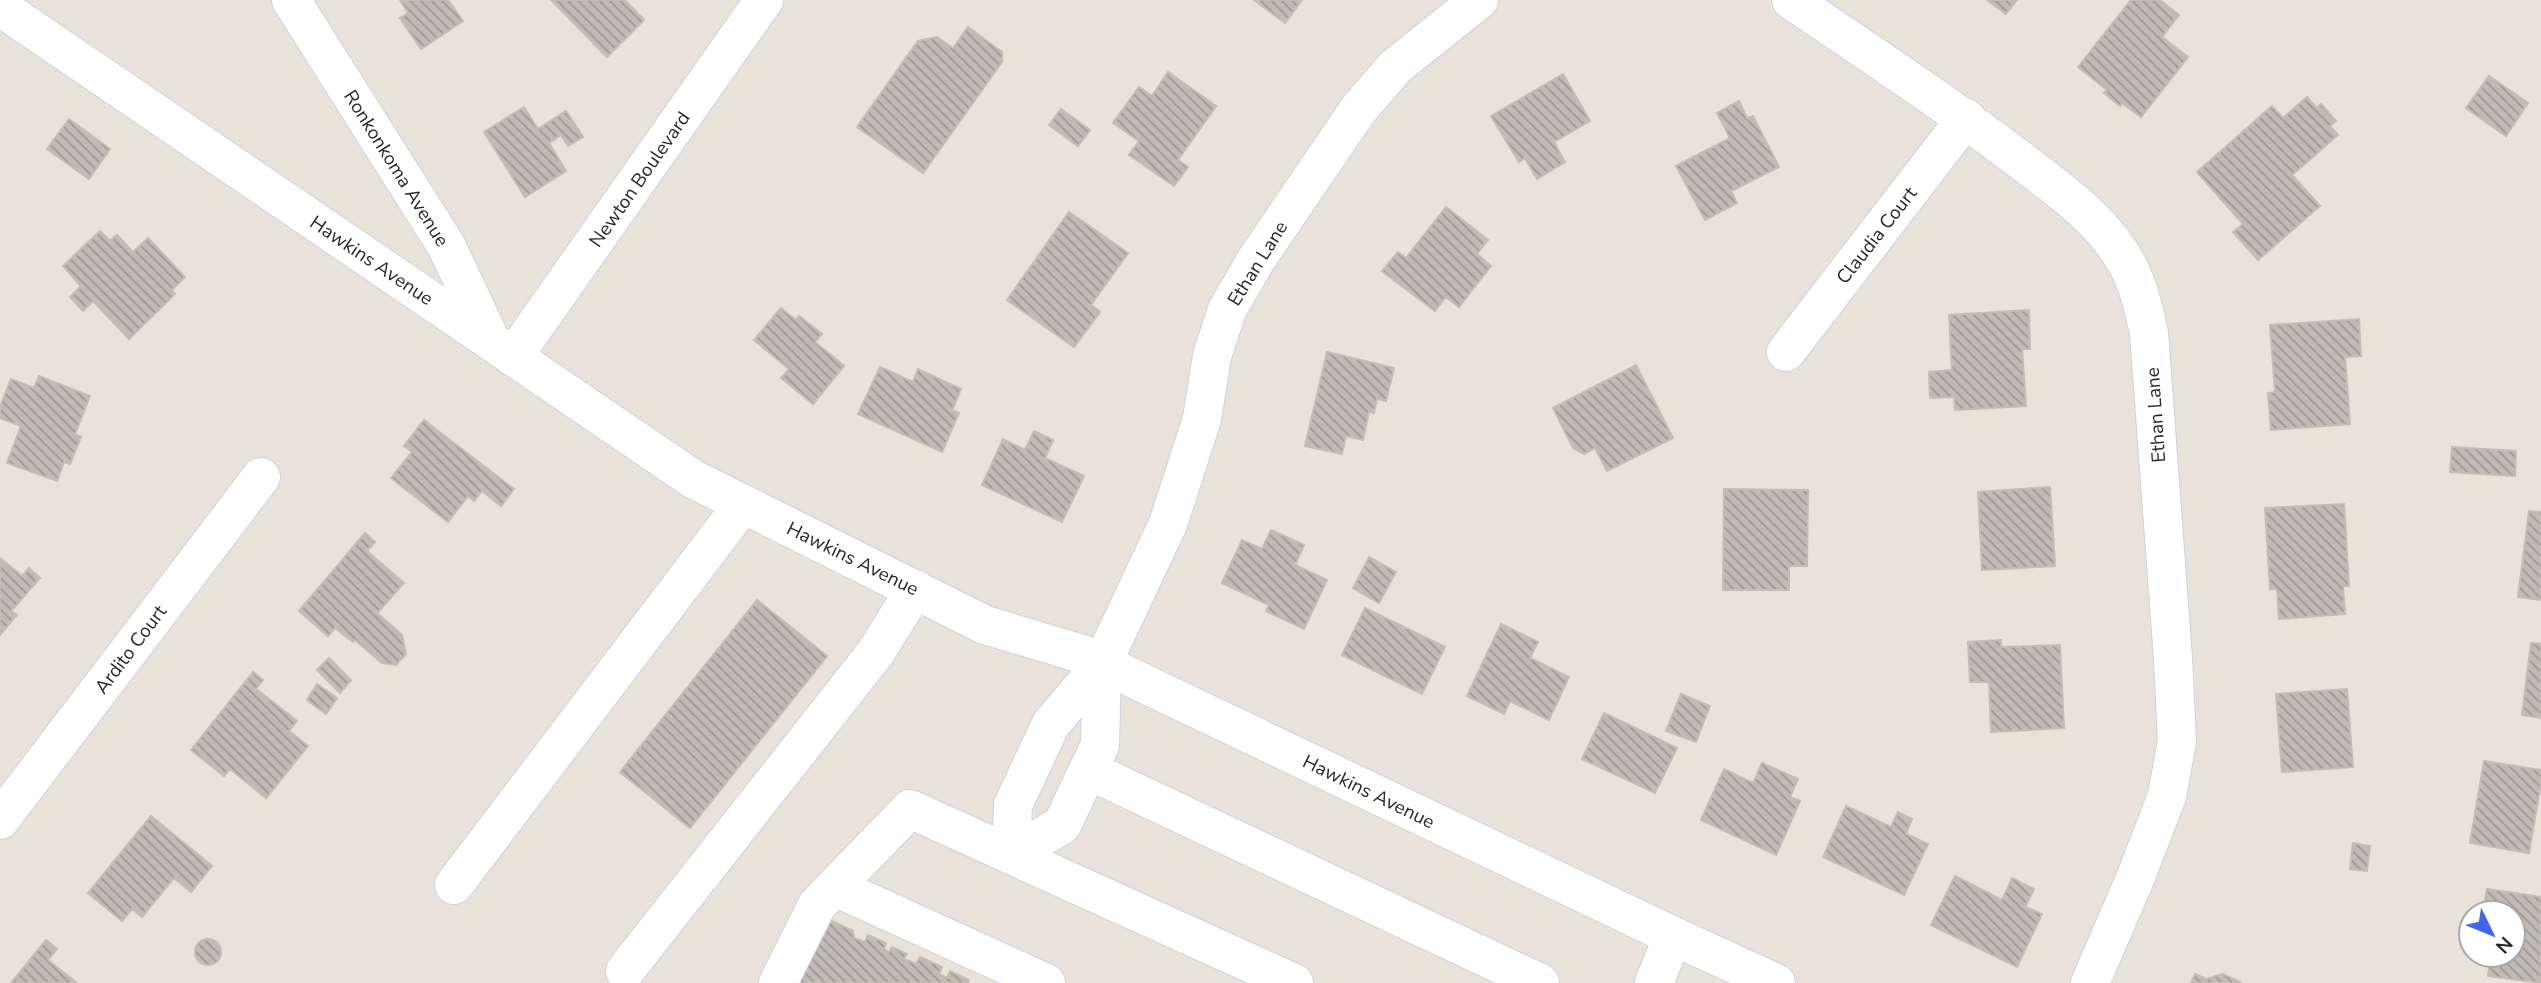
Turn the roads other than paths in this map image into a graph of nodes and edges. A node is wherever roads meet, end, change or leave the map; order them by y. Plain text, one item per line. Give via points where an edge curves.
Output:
1 (291, 0) edge
2 (764, 0) edge
3 (1479, 0) edge
4 (1791, 0) edge
5 (0, 7) edge
6 (1966, 118) junction
7 (502, 349) junction
8 (1786, 352) dead end
9 (261, 477) dead end
10 (743, 504) junction
11 (915, 589) junction
12 (1102, 664) junction
13 (1088, 770) junction
14 (0, 820) edge
15 (1011, 855) junction
16 (454, 885) dead end
17 (835, 887) junction
18 (1673, 936) junction
19 (625, 971) dead end
20 (1235, 971) edge
21 (778, 983) edge
22 (1046, 983) edge
23 (1294, 983) edge
24 (1540, 983) edge
25 (1654, 983) edge
26 (1776, 983) edge
27 (2090, 983) edge

1 - 7 street, Ronkonkoma Avenue via 447,247
2 - 7 street, Newton Boulevard
3 - 12 street, Ethan Lane via 1395,67 1358,110 1227,310 1212,356 1202,419 1168,524
4 - 6 street, Ethan Lane
5 - 7 street, Hawkins Avenue
6 - 8 street, Claudia Court
6 - 27 street, Ethan Lane via 2079,205 2107,236 2128,265 2149,332 2177,741 2167,796
7 - 10 street, Hawkins Avenue via 693,479
9 - 14 street, Ardito Court
10 - 11 street, Hawkins Avenue
10 - 16 street
11 - 12 street, Hawkins Avenue via 985,625
11 - 19 street via 876,652
12 - 13 street via 1100,745
12 - 15 street via 1051,724 1013,805
12 - 18 street, Hawkins Avenue
13 - 15 street via 1062,825
13 - 24 street
15 - 17 street via 910,809
15 - 20 street
17 - 21 street via 817,905
17 - 22 street
18 - 25 street
18 - 26 street, Hawkins Avenue
20 - 23 street

